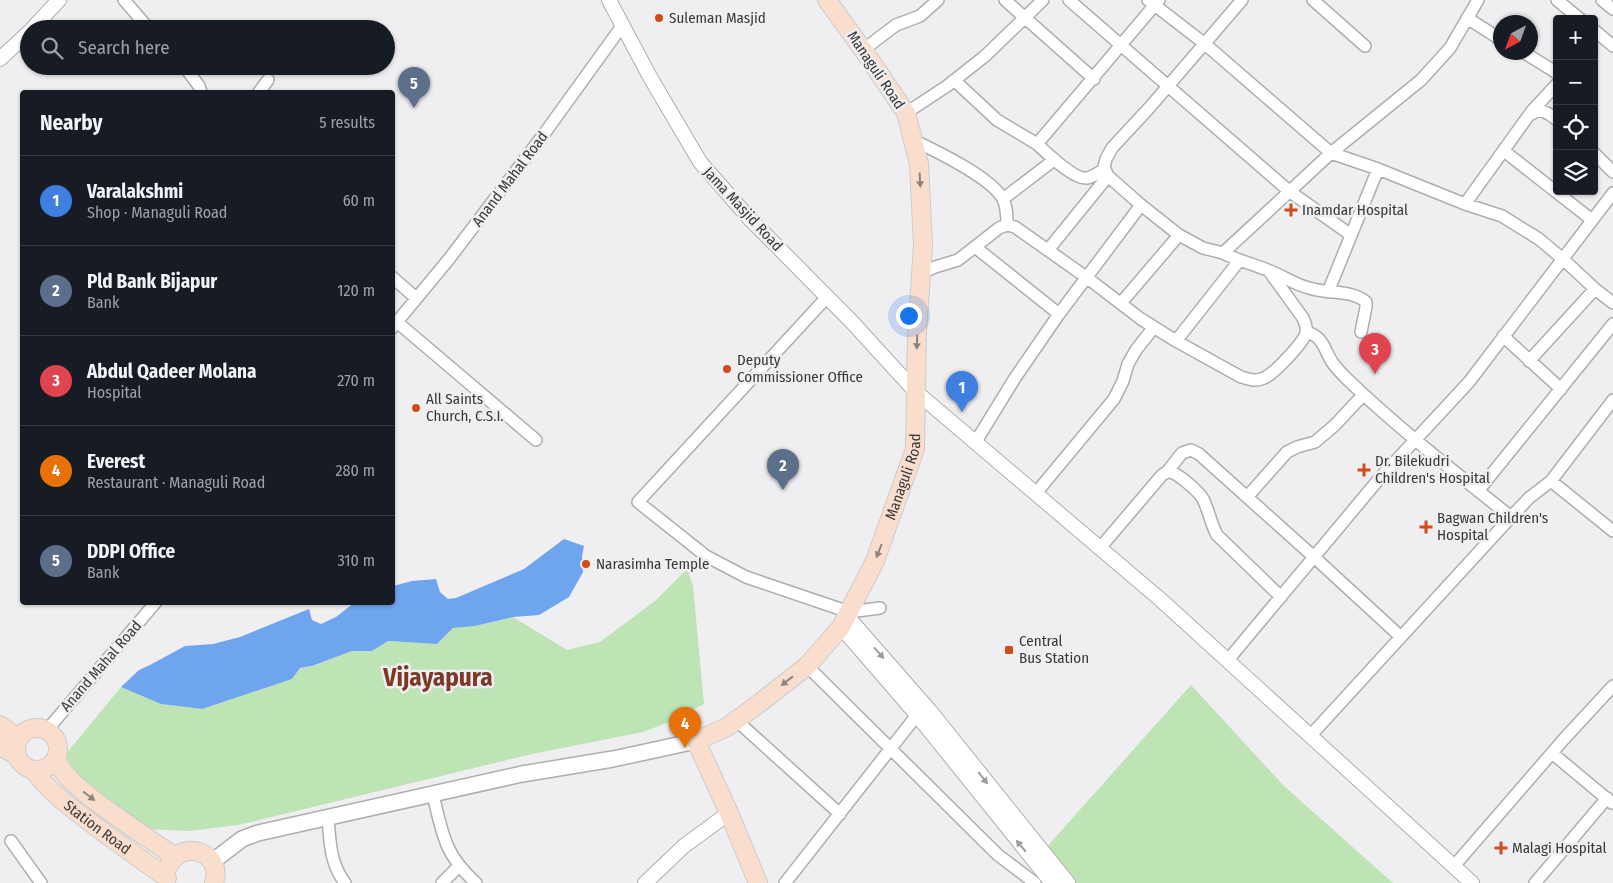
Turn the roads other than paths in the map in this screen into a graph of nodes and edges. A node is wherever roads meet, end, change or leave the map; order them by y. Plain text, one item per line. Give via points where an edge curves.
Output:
1 (59, 0) edge
2 (124, 0) edge
3 (609, 0) edge
4 (827, 0) edge
5 (938, 0) edge
6 (1005, 0) edge
7 (1043, 0) edge
8 (1069, 0) edge
9 (1242, 0) edge
10 (1313, 0) edge
11 (1478, 0) edge
12 (1557, 0) edge
13 (1602, 0) edge
14 (1154, 2) edge
15 (1613, 9) edge
16 (1575, 15) edge
17 (1024, 18) junction
18 (1467, 18) junction
19 (40, 20) edge
20 (141, 20) edge
21 (622, 26) junction
22 (1493, 35) edge
23 (1598, 37) edge
24 (20, 40) edge
25 (1205, 44) junction
26 (1121, 46) junction
27 (1364, 46) dead end
28 (1613, 46) edge
29 (863, 50) junction
30 (0, 59) edge
31 (1535, 60) edge
32 (1553, 71) edge
33 (190, 75) edge
34 (1094, 79) junction
35 (268, 80) dead end
36 (955, 81) junction
37 (1169, 86) junction
38 (1553, 88) edge
39 (200, 90) edge
40 (260, 90) edge
41 (906, 113) junction
42 (1529, 115) junction
43 (1553, 117) edge
44 (913, 140) junction
45 (1037, 144) junction
46 (1504, 151) junction
47 (1331, 153) junction
48 (1598, 157) edge
49 (1054, 160) junction
50 (1378, 169) junction
51 (1613, 172) edge
52 (1106, 173) junction
53 (1289, 191) junction
54 (1613, 193) edge
55 (1003, 199) junction
56 (1465, 204) junction
57 (1140, 205) junction
58 (1592, 220) junction
59 (1007, 225) junction
60 (1179, 235) junction
61 (1352, 235) junction
62 (975, 247) junction
63 (1048, 250) junction
64 (1223, 253) junction
65 (1564, 260) junction
66 (1239, 261) junction
67 (1269, 270) junction
68 (920, 274) junction
69 (1086, 277) junction
70 (395, 280) edge
71 (1595, 289) junction
72 (1328, 292) junction
73 (827, 297) junction
74 (416, 298) junction
75 (1121, 303) junction
76 (1613, 303) edge
77 (1059, 314) junction
78 (1613, 324) edge
79 (395, 325) edge
80 (1154, 327) junction
81 (1306, 332) junction
82 (1361, 332) dead end
83 (1503, 336) junction
84 (1176, 341) junction
85 (1530, 361) junction
86 (1561, 389) junction
87 (915, 391) junction
88 (1364, 395) junction
89 (1613, 400) edge
90 (536, 440) dead end
91 (1415, 440) junction
92 (975, 443) junction
93 (1168, 472) junction
94 (1551, 482) junction
95 (1478, 490) junction
96 (1036, 493) junction
97 (1247, 497) junction
98 (1510, 517) junction
99 (1613, 531) edge
100 (1100, 548) junction
101 (1314, 557) junction
102 (1282, 597) junction
103 (153, 605) edge
104 (880, 608) dead end
105 (846, 618) junction
106 (1400, 638) junction
107 (1228, 660) junction
108 (807, 666) junction
109 (1613, 686) edge
110 (917, 715) junction
111 (736, 720) junction
112 (0, 724) edge
113 (47, 730) junction
114 (1311, 735) junction
115 (696, 741) junction
116 (0, 746) edge
117 (17, 746) junction
118 (890, 750) junction
119 (1552, 753) junction
120 (56, 762) junction
121 (34, 771) junction
122 (433, 795) junction
123 (1610, 801) edge
124 (729, 813) junction
125 (840, 814) junction
126 (328, 818) junction
127 (11, 841) dead end
128 (175, 856) junction
129 (212, 862) junction
130 (459, 866) junction
131 (1454, 866) junction
132 (168, 880) edge
133 (41, 883) edge
134 (214, 883) edge
135 (345, 883) edge
136 (442, 883) edge
137 (476, 883) edge
138 (645, 883) edge
139 (758, 883) edge
140 (785, 883) edge
141 (1035, 883) edge
142 (1052, 883) edge
143 (1068, 883) edge
144 (1472, 883) edge
145 (1535, 883) edge

1 - 19 street
2 - 20 street
3 - 21 street, Jama Masjid Road
4 - 29 main road, Managuli Road
5 - 29 street via 920,16 896,25
6 - 17 street
7 - 17 street
8 - 26 street
9 - 25 street
10 - 27 street
11 - 18 street
12 - 16 street
13 - 15 street
14 - 25 street
14 - 26 street
17 - 34 street
17 - 36 street
18 - 22 street
18 - 47 street via 1450,48 1421,80
21 - 73 street, Jama Masjid Road via 700,162 749,218
21 - 74 street, Anand Mahal Road via 455,252
23 - 28 street
24 - 30 street
25 - 37 street
25 - 47 street
26 - 34 street
26 - 37 street
29 - 41 main road, Managuli Road
31 - 32 street
33 - 39 street
34 - 45 street
35 - 40 street
36 - 41 street
36 - 45 street via 997,120
37 - 52 street via 1112,148 1106,159
37 - 53 street
38 - 42 street
41 - 44 main road, Managuli Road
42 - 43 street via 1540,110
42 - 46 street
44 - 55 street via 969,170
44 -> 68 main road, Managuli Road via 919,164 923,245
45 - 49 street
46 - 56 street
46 - 58 street
47 - 50 street
47 - 53 street
48 - 51 street
49 - 52 street via 1079,178
49 - 55 street
50 - 56 street
50 - 61 street
52 - 57 street
52 - 63 street
53 - 61 street
53 - 64 street
54 - 58 street
55 - 59 street via 1008,213
56 - 65 street via 1502,216 1539,239
57 - 60 street
57 - 69 street
58 - 65 street
59 - 62 street
59 - 63 street via 1016,227
60 - 64 street via 1204,248
60 - 75 street
61 - 72 street
62 - 68 street via 958,260
62 - 77 street
63 - 69 street
64 - 66 street
65 - 71 street
65 - 83 street
66 - 67 street
66 - 84 street
67 - 72 street via 1309,288
67 - 81 street via 1303,318
68 -> 87 main road, Managuli Road
69 - 75 street
69 - 77 street
70 - 74 street
71 - 76 street
71 - 85 street
72 - 82 street via 1354,295 1366,302
73 - 87 street, Jama Masjid Road
73 - 105 street via 638,502 706,556 746,577
74 - 79 street, Anand Mahal Road
75 - 80 street
77 - 92 street
78 - 86 street
79 - 90 street
80 - 84 street
80 - 96 street via 1128,364 1114,399
81 - 84 street via 1273,373 1264,379 1251,380
81 - 88 street via 1314,334 1322,342 1343,375
83 - 85 street
83 - 91 street via 1469,382
85 - 86 street
86 - 95 street
87 - 92 street, Jama Masjid Road
87 -> 105 main road, Managuli Road via 915,449 875,561
88 - 91 street
88 - 97 street via 1315,442 1287,452
89 - 94 street
91 - 95 street
91 - 101 street
92 - 96 street, Jama Masjid Road
93 - 97 street via 1182,453 1191,450
93 - 100 street
93 - 102 street via 1189,484 1202,497 1217,535
94 - 98 street
94 - 99 street
95 - 98 street
96 - 100 street, Jama Masjid Road
97 - 101 street
98 - 106 street
100 - 107 street, Jama Masjid Road
101 - 102 street
101 - 106 street
102 - 107 street
103 - 113 street, Anand Mahal Road
104 - 105 street
105 - 108 main road, Managuli Road
105 - 110 street
105 -> 143 street via 930,711
106 - 114 street
107 - 114 street, Jama Masjid Road
108 -> 111 main road, Managuli Road
108 - 118 street
109 - 119 street
110 - 118 street
142 -> 110 street
111 - 115 main road, Managuli Road
111 - 125 street
112 - 117 main road
113 - 117 main road via 36,727 26,730
113 - 120 main road via 56,738 59,750
114 - 131 street, Jama Masjid Road
115 - 122 main road via 522,774
115 - 124 main road
116 - 117 main road
117 - 121 main road via 22,766
118 - 125 street
118 - 141 street via 998,856
119 - 123 street
119 - 131 street
120 - 121 main road via 46,769
120 -> 128 main road, Station Road via 72,784
121 - 132 main road, Station Road via 58,797
122 - 126 main road
122 - 130 street via 442,834
123 - 145 street
124 - 138 street via 684,846
124 - 139 main road
125 - 140 street
126 - 129 main road via 242,838
126 - 135 street via 336,871
127 - 133 street
128 - 129 main road via 191,850
128 - 132 main road via 168,870
129 - 134 main road
130 - 136 street
130 - 137 street
131 - 144 street, Jama Masjid Road

